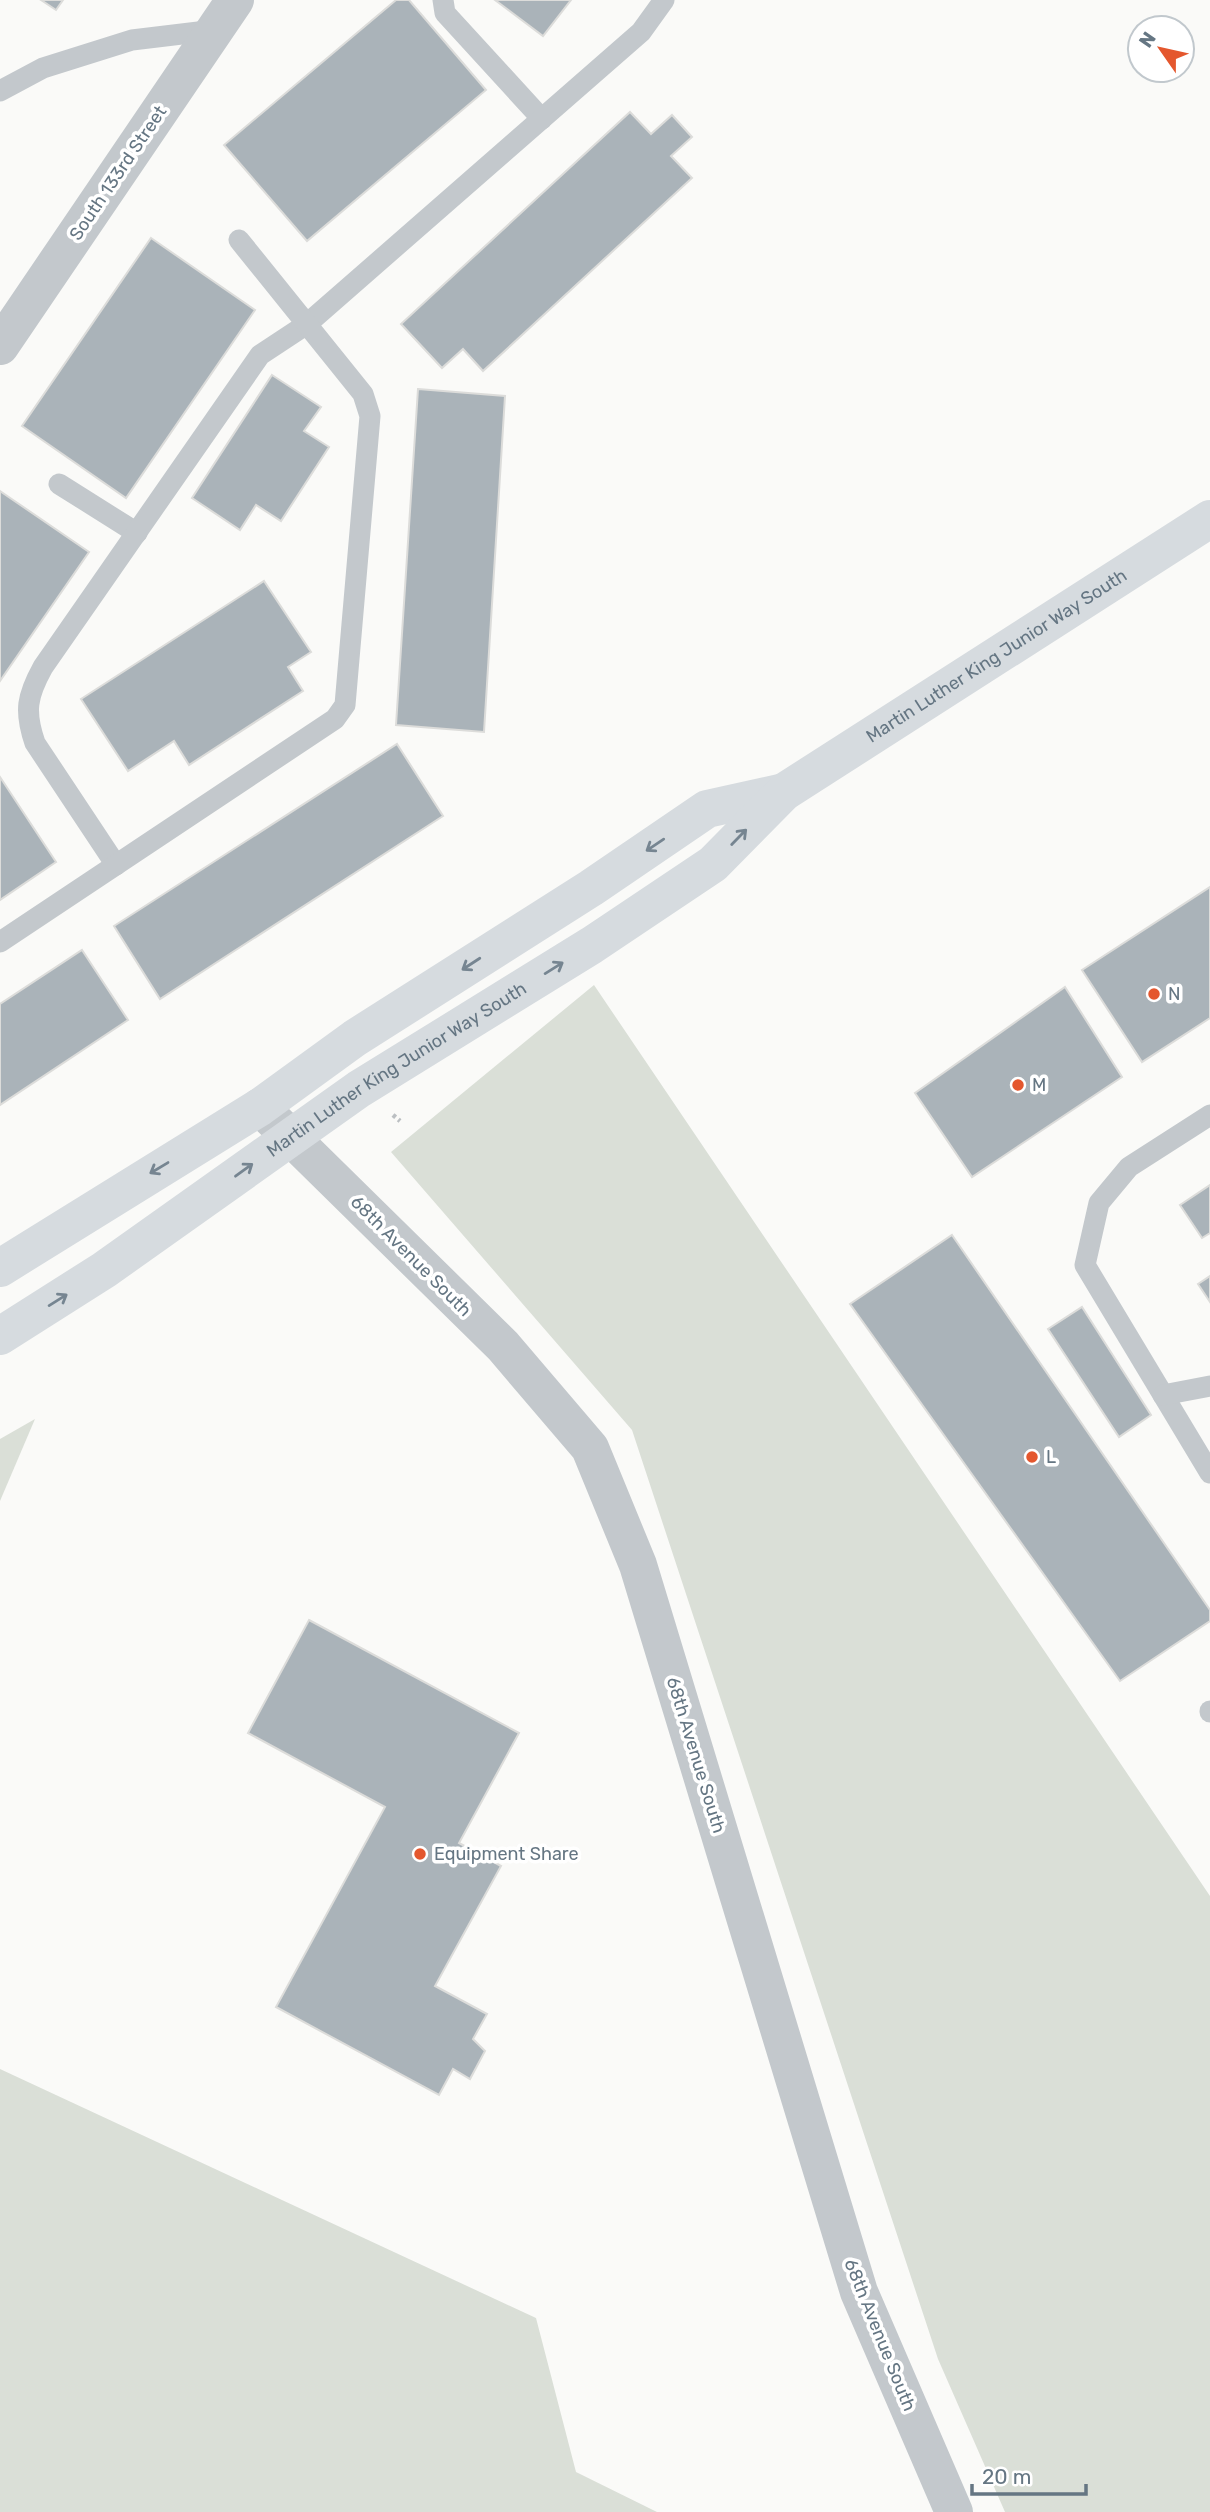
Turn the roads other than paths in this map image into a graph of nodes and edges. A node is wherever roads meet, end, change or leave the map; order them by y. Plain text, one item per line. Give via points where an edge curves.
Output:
1 (443, 0) edge
2 (664, 0) edge
3 (225, 15) edge
4 (0, 91) edge
5 (542, 119) junction
6 (239, 240) dead end
7 (307, 324) junction
8 (0, 346) edge
9 (59, 484) dead end
10 (1210, 519) edge
11 (137, 533) junction
12 (784, 792) junction
13 (116, 865) junction
14 (0, 942) edge
15 (260, 1107) junction
16 (1210, 1115) edge
17 (290, 1137) junction
18 (0, 1268) edge
19 (0, 1336) edge
20 (1210, 1386) edge
21 (1163, 1395) junction
22 (1210, 1473) edge
23 (954, 2512) edge

1 - 5 lane via 445,13
2 - 5 lane via 641,32
3 - 4 lane via 43,68
3 - 8 street, South 133rd Street
5 - 7 lane
6 - 7 lane
7 - 11 lane via 260,355
7 - 13 lane via 363,394 370,416 345,705 335,719
9 - 11 lane
10 - 12 main road, Martin Luther King Junior Way South
11 - 13 lane via 43,667 30,691 27,722 35,743
12 -> 15 main road, Martin Luther King Junior Way South via 707,809 355,1038
17 -> 12 main road, Martin Luther King Junior Way South via 713,864
13 - 14 lane
15 - 17 street, 68th Avenue South
15 -> 18 main road, Martin Luther King Junior Way South
16 - 21 lane via 1129,1167 1099,1203 1085,1265
19 -> 17 main road, Martin Luther King Junior Way South via 104,1270
17 - 23 street, 68th Avenue South via 503,1346 590,1448 638,1565 859,2292
20 - 21 lane
21 - 22 lane

